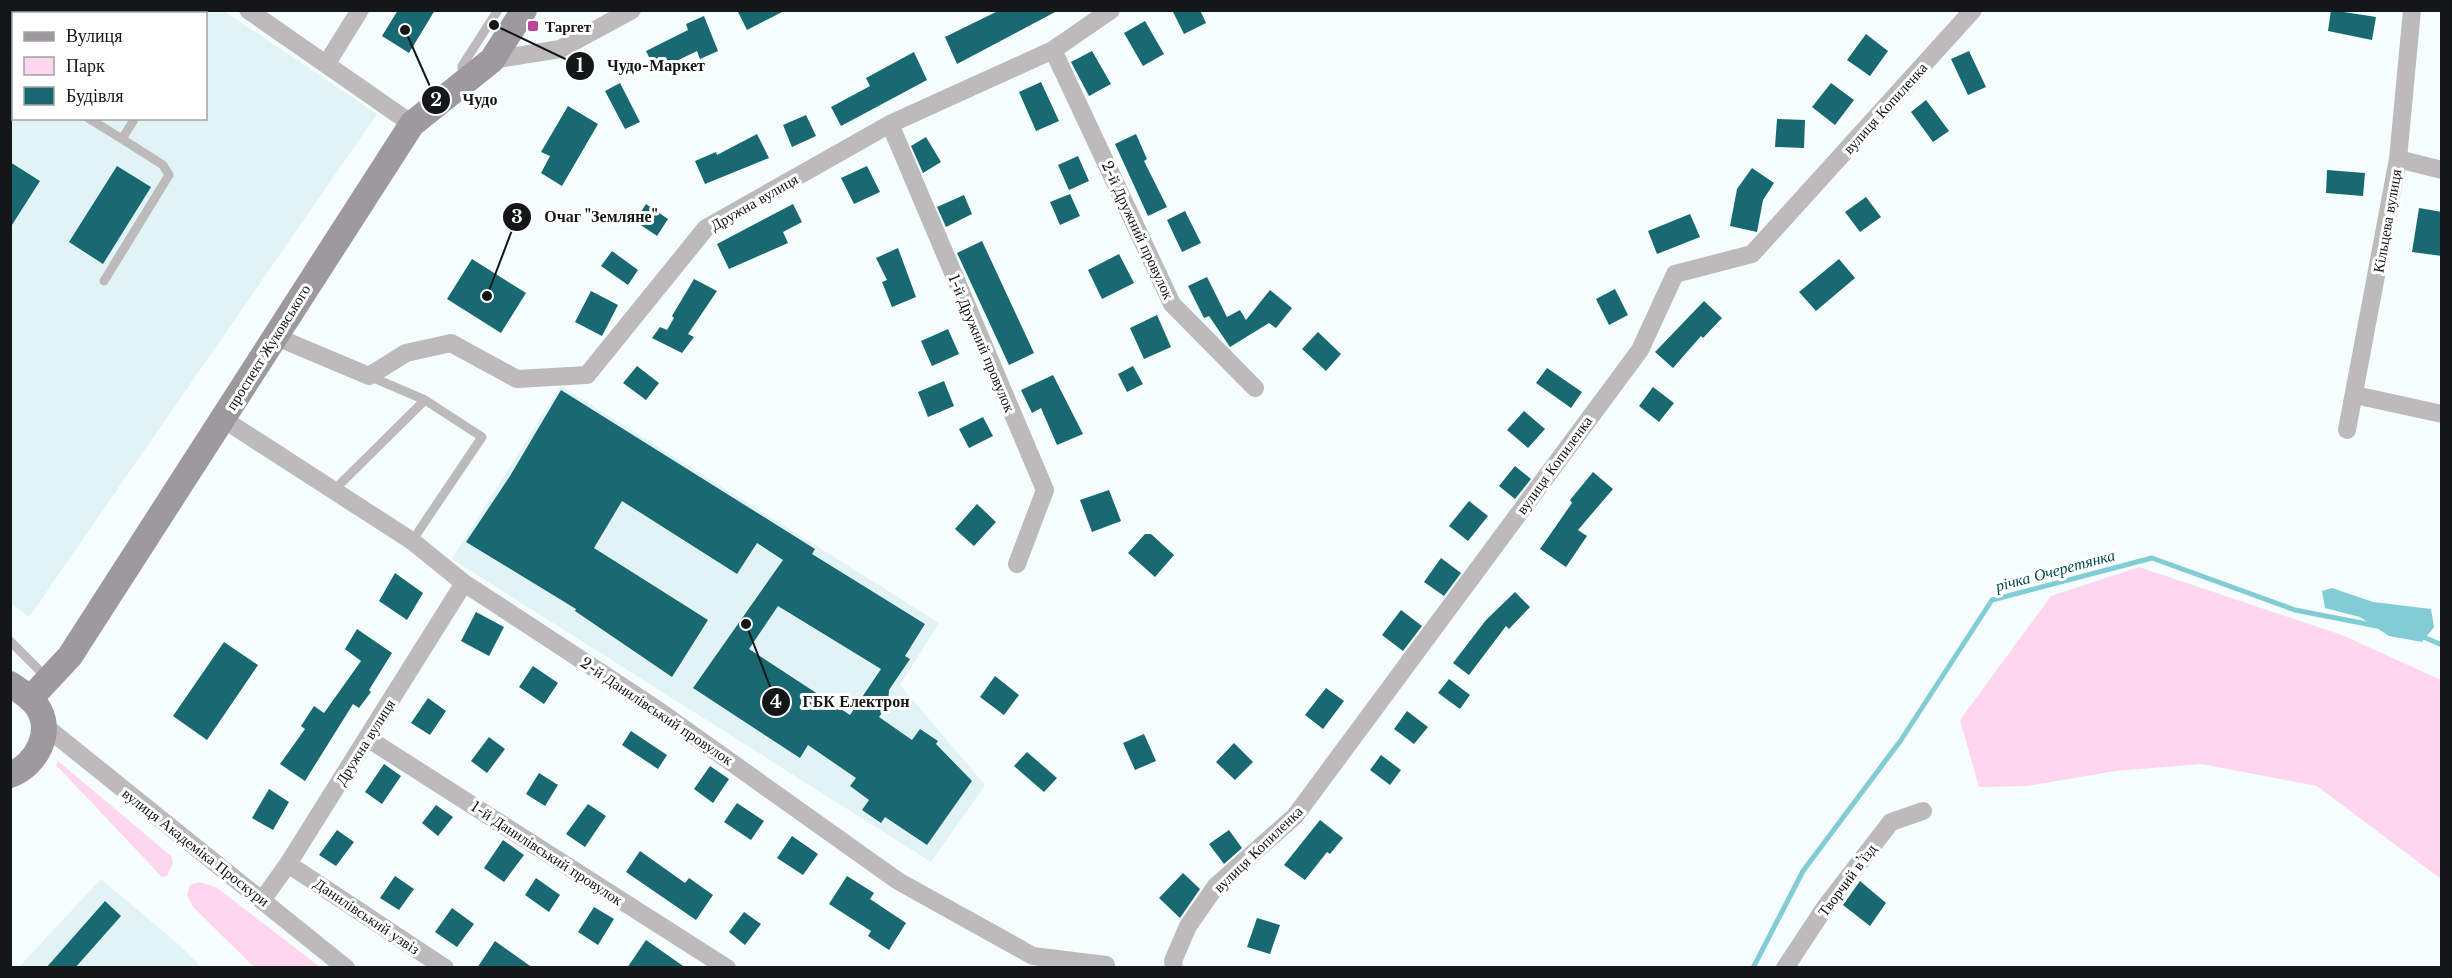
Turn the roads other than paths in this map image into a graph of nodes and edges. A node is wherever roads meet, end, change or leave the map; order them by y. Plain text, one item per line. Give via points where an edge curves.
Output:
1 (248, 10) edge
2 (360, 10) edge
3 (498, 10) edge
4 (524, 10) edge
5 (632, 10) edge
6 (1111, 10) edge
7 (1973, 10) edge
8 (2412, 10) edge
9 (1053, 50) junction
10 (492, 60) junction
11 (327, 63) junction
12 (464, 83) junction
13 (91, 120) edge
14 (134, 120) edge
15 (412, 124) junction
16 (890, 124) junction
17 (122, 140) junction
18 (2398, 159) junction
19 (2442, 170) edge
20 (104, 281) dead end
21 (274, 336) junction
22 (369, 376) junction
23 (1255, 388) dead end
24 (2355, 395) junction
25 (425, 400) junction
26 (2442, 414) edge
27 (223, 419) junction
28 (2348, 430) dead end
29 (334, 489) junction
30 (411, 541) junction
31 (1017, 564) dead end
32 (464, 583) junction
33 (10, 641) edge
34 (48, 679) junction
35 (20, 691) edge
36 (46, 727) junction
37 (367, 738) junction
38 (10, 775) edge
39 (1923, 811) dead end
40 (288, 864) junction
41 (263, 899) junction
42 (1106, 965) dead end
43 (346, 968) edge
44 (445, 968) edge
45 (727, 968) edge
46 (1174, 968) edge
47 (1785, 968) edge

1 - 11 street
2 - 11 street
3 - 12 lane via 462,66
4 - 10 street, проспект Жуковського
5 - 10 street via 560,49
6 - 9 street, Дружна вулиця
7 - 46 street, вулиця Копиленка via 1752,254 1675,274 1640,350 1295,816 1216,886 1188,926 1173,961
8 - 18 street, Кільцева вулиця
9 - 16 street, Дружна вулиця
9 - 23 street, 2-й Дружний провулок via 1172,304
10 - 12 street, проспект Жуковського
11 - 15 street
12 - 15 street, проспект Жуковського
13 - 17 lane
14 - 17 lane
15 - 21 street, проспект Жуковського
16 - 22 street, Дружна вулиця via 706,228 587,375 517,379 451,344 406,353
16 - 31 street, 1-й Дружний провулок via 1045,490
17 - 20 lane via 162,165 169,175
18 - 19 street
18 - 24 street, Кільцева вулиця
21 - 22 street
21 - 27 street, проспект Жуковського
22 - 25 lane
24 - 26 street
24 - 28 street, Кільцева вулиця
25 - 29 lane
25 - 30 lane via 482,437
27 - 29 street, 2-й Данилівський провулок
27 - 34 street, проспект Жуковського via 70,656
29 - 30 street, 2-й Данилівський провулок
30 - 32 street, 2-й Данилівський провулок
32 - 37 street, Дружна вулиця
32 - 42 street, 2-й Данилівський провулок via 655,708 898,881 1034,956
33 - 34 lane
34 - 35 street, проспект Жуковського
35 - 36 street, вулиця Академіка Проскури via 37,706
36 - 38 street via 40,750
36 - 41 street, вулиця Академіка Проскури
37 - 40 street, Дружна вулиця
37 - 45 street, 1-й Данилівський провулок
39 - 47 street, Творчий в’їзд via 1891,822 1826,906
40 - 41 street, Дружна вулиця
40 - 44 street, Данилівський узвіз
41 - 43 street, вулиця Академіка Проскури

